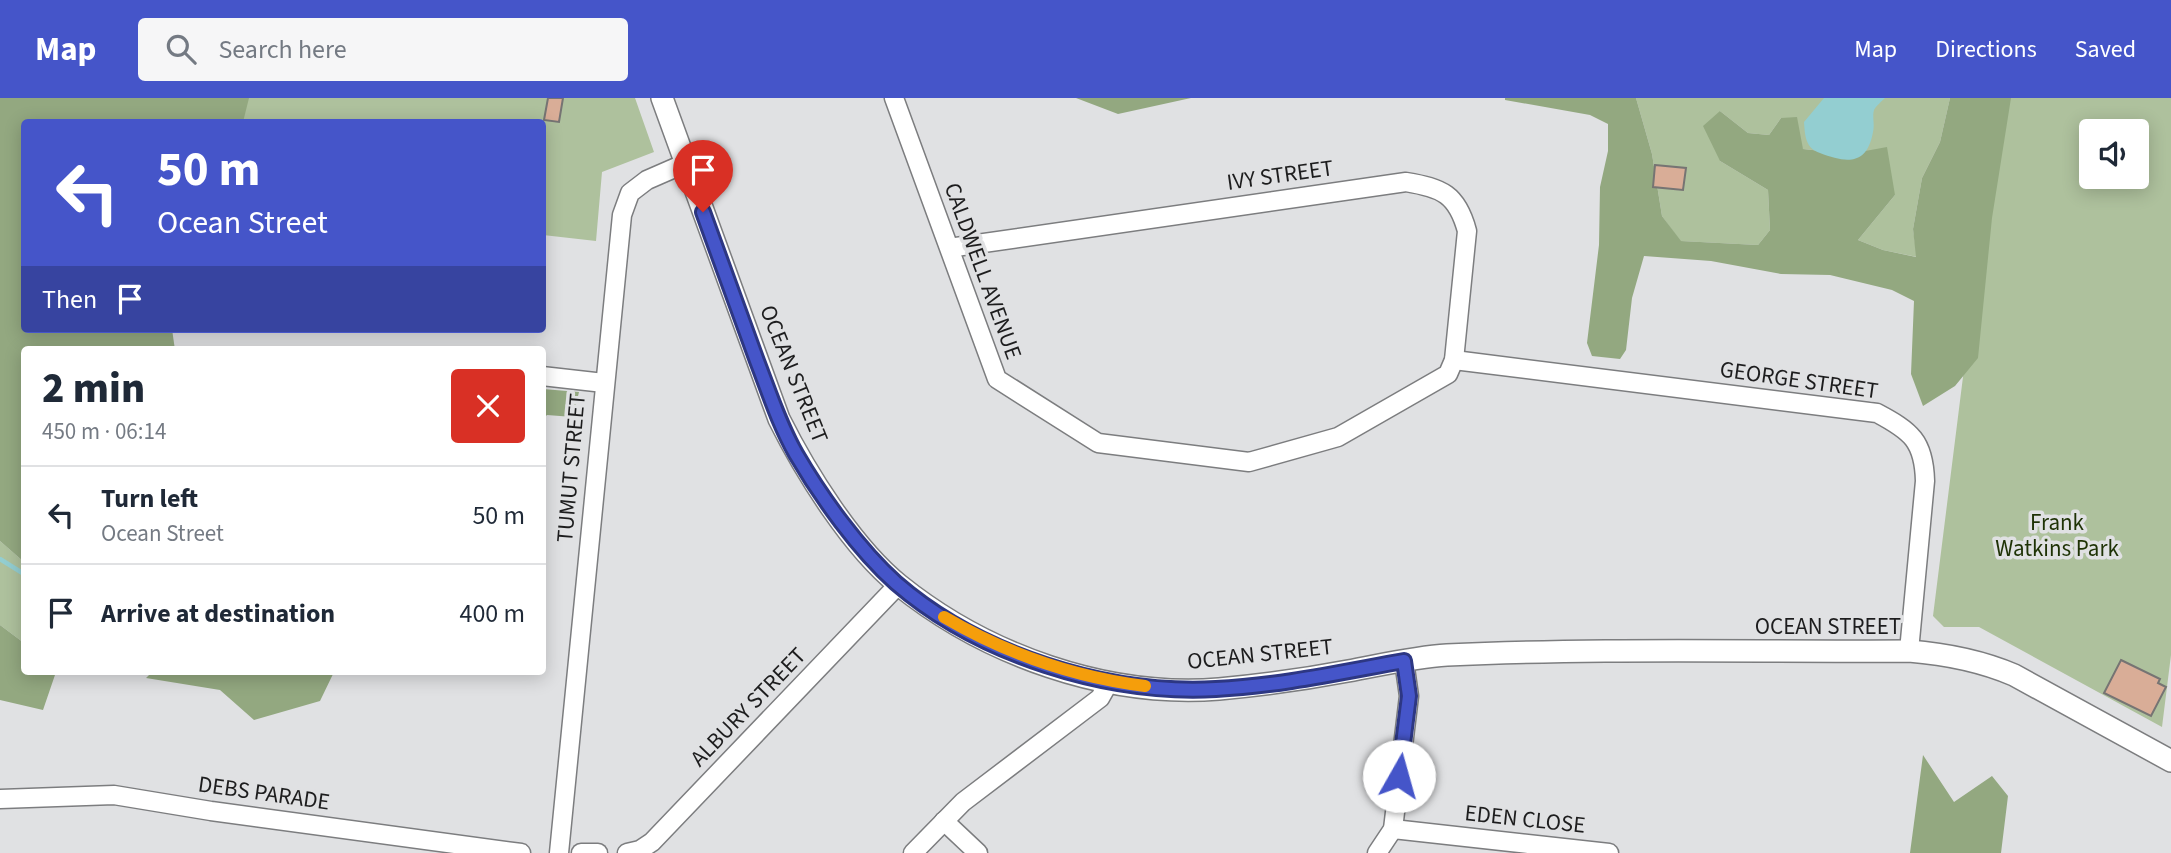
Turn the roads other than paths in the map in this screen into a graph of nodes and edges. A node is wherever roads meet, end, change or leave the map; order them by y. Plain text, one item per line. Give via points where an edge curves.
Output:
1 (662, 98) edge
2 (894, 98) edge
3 (686, 163) junction
4 (949, 248) junction
5 (1454, 360) junction
6 (546, 376) edge
7 (604, 383) junction
8 (898, 584) junction
9 (1909, 651) junction
10 (1404, 661) junction
11 (1109, 682) junction
12 (2171, 761) edge
13 (0, 799) edge
14 (944, 821) junction
15 (1393, 829) junction
16 (521, 853) edge
17 (559, 853) edge
18 (581, 853) edge
19 (598, 853) edge
20 (627, 853) edge
21 (913, 853) edge
22 (978, 853) edge
23 (1377, 853) edge
24 (1609, 853) edge

1 - 3 street, OCEAN STREET
2 - 4 street, CALDWELL AVENUE
3 - 7 street, TUMUT STREET via 647,180 631,193 622,215
3 - 8 street, OCEAN STREET via 779,419 796,454 852,534
4 - 5 street, CALDWELL AVENUE via 997,379 1098,443 1249,462 1338,437 1448,374
4 - 5 street, IVY STREET via 1406,182 1434,186 1462,212 1467,231
5 - 9 street, GEORGE STREET via 1877,413 1905,428 1924,456
6 - 7 street
7 - 17 street, TUMUT STREET
8 - 11 street, OCEAN STREET via 946,618 995,644 1034,661
8 - 20 street, ALBURY STREET via 652,842
9 - 10 street, OCEAN STREET via 1481,654
9 - 12 street, OCEAN STREET via 1945,654 2001,670
10 - 11 street, OCEAN STREET via 1214,689
10 - 15 street via 1409,696
11 - 14 street via 1100,698 1077,718
13 - 16 street, DEBS PARADE via 114,795
14 - 21 street
14 - 22 street
15 - 23 street
15 - 24 street, EDEN CLOSE
18 - 19 street

